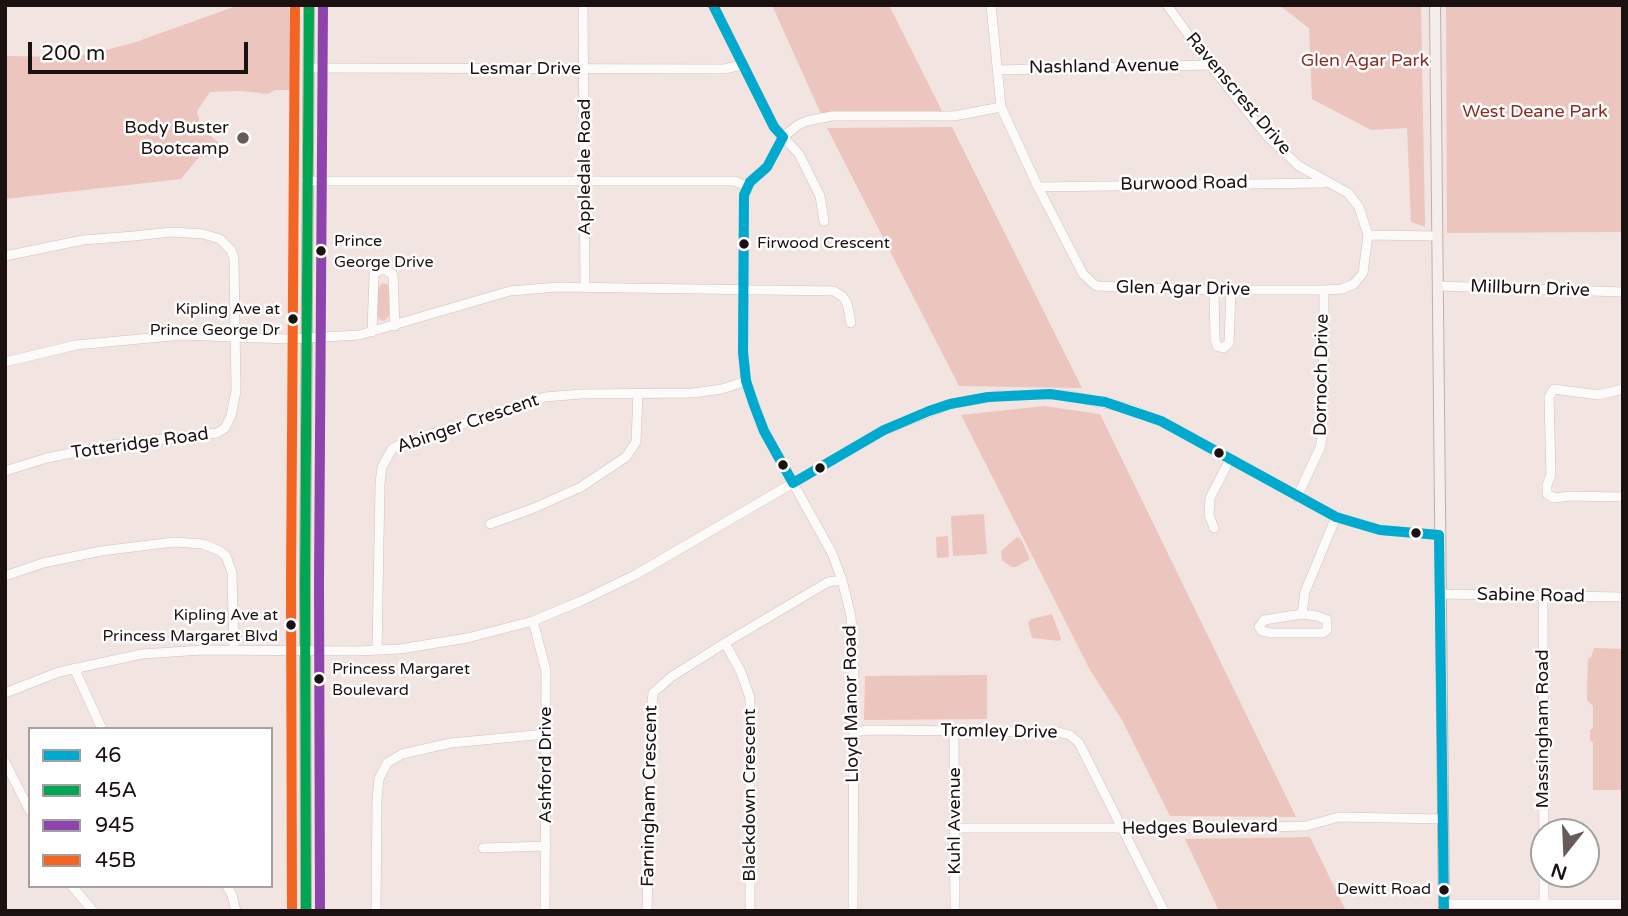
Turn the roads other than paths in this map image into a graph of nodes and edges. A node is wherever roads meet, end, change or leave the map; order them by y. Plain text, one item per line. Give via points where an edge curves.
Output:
1 (309, 5) edge
2 (583, 5) edge
3 (713, 5) edge
4 (991, 5) edge
5 (1167, 5) edge
6 (1435, 5) edge
7 (742, 65) junction
8 (1210, 65) junction
9 (308, 68) junction
10 (584, 69) junction
11 (998, 70) junction
12 (1001, 107) junction
13 (783, 137) junction
14 (307, 181) junction
15 (586, 183) junction
16 (1330, 183) junction
17 (747, 186) junction
18 (1038, 187) junction
19 (824, 221) dead end
20 (1368, 235) junction
21 (1437, 236) junction
22 (5, 256) edge
23 (1438, 286) junction
24 (585, 287) junction
25 (743, 290) junction
26 (1214, 290) junction
27 (1231, 290) junction
28 (1324, 290) junction
29 (1623, 292) edge
30 (851, 323) dead end
31 (395, 326) junction
32 (372, 332) junction
33 (235, 337) junction
34 (307, 337) junction
35 (5, 362) edge
36 (746, 381) junction
37 (1623, 389) edge
38 (638, 394) junction
39 (1230, 459) junction
40 (5, 471) edge
41 (793, 482) junction
42 (1297, 497) junction
43 (1623, 497) edge
44 (1336, 517) junction
45 (490, 524) dead end
46 (1214, 528) dead end
47 (1439, 535) junction
48 (5, 576) edge
49 (842, 580) junction
50 (1440, 594) junction
51 (1543, 596) junction
52 (1623, 597) edge
53 (1302, 614) junction
54 (533, 621) junction
55 (725, 643) junction
56 (234, 650) junction
57 (377, 650) junction
58 (306, 651) junction
59 (74, 668) junction
60 (5, 693) edge
61 (101, 727) edge
62 (954, 731) junction
63 (854, 732) junction
64 (546, 734) junction
65 (5, 762) edge
66 (28, 807) edge
67 (1443, 819) junction
68 (955, 828) junction
69 (1123, 829) junction
70 (546, 846) junction
71 (483, 848) dead end
72 (74, 888) edge
73 (228, 888) edge
74 (1544, 903) junction
75 (1623, 904) edge
76 (1444, 907) edge
77 (93, 911) edge
78 (236, 911) edge
79 (306, 911) edge
80 (376, 911) edge
81 (545, 911) edge
82 (647, 911) edge
83 (750, 911) edge
84 (853, 911) edge
85 (955, 911) edge
86 (1164, 911) edge

1 - 9 main road
2 - 10 street, Appledale Road
3 - 7 street
4 - 11 street, Glen Agar Drive
5 - 8 street, Ravenscrest Drive
6 - 21 main road
7 - 10 street, Lesmar Drive via 724,69
7 - 13 street
8 - 11 street, Nashland Avenue
8 - 16 street, Ravenscrest Drive via 1268,137 1299,166
9 - 10 street, Lesmar Drive
9 - 14 main road
10 - 15 street, Appledale Road
11 - 12 street, Glen Agar Drive
12 - 13 street via 954,116 832,116 798,125
12 - 18 street, Glen Agar Drive
13 - 17 street via 767,167
13 - 19 street via 799,154 820,196
14 - 15 street
14 - 34 main road
15 - 17 street via 734,181
15 - 24 street, Appledale Road
16 - 18 street, Burwood Road
16 - 20 street, Ravenscrest Drive via 1348,193 1359,207
17 - 25 street, Lloyd Manor Road
18 - 26 street, Glen Agar Drive via 1083,274 1096,286
20 - 21 street
20 - 28 street, Glen Agar Drive via 1363,273 1354,284
21 - 23 main road
22 - 33 street via 83,240 172,232 220,239 234,259
23 - 29 street, Millburn Drive
23 - 47 main road
24 - 25 street
24 - 31 street via 510,291
25 - 30 street via 834,291 844,297
25 - 36 street, Lloyd Manor Road
26 - 27 street, Glen Agar Drive
26 - 27 street via 1215,339 1223,348 1229,343
27 - 28 street, Glen Agar Drive
28 - 42 street, Dornoch Drive via 1323,433
31 - 32 street
31 - 32 street via 393,275 380,270 374,274
32 - 34 street
33 - 34 street
33 - 35 street via 120,340
33 - 40 street, Totteridge Road via 235,403 225,428 217,433 111,446
34 - 58 main road
36 - 38 street, Abinger Crescent via 706,392
36 - 41 street, Lloyd Manor Road via 764,431
37 - 43 street via 1598,395 1554,389 1549,405 1551,475 1547,485 1547,494 1554,498
38 - 45 street via 638,433 626,457 581,486
38 - 57 street, Abinger Crescent via 545,397 392,449 382,467 380,484
39 - 41 street via 1131,410 1066,395 1019,394 950,404 906,419
39 - 42 street
39 - 46 street via 1210,498
41 - 49 street, Lloyd Manor Road via 828,543
41 - 54 street via 635,575
42 - 44 street
44 - 47 street via 1380,530
44 - 53 street via 1305,592
47 - 50 main road
48 - 56 street via 109,549 174,542 203,544 226,556 232,573
49 - 55 street, Farningham Crescent via 828,582
49 - 63 street, Lloyd Manor Road via 853,634
50 - 51 street, Sabine Road
50 - 67 main road
51 - 52 street, Sabine Road
51 - 74 street, Massingham Road
53 - 53 street via 1264,620 1259,626 1271,633 1327,630 1327,620
54 - 57 street via 448,642
54 - 64 street, Ashford Drive via 546,671
55 - 82 street, Farningham Crescent via 653,693
55 - 83 street, Blackdown Crescent via 750,698
56 - 58 street
56 - 59 street via 142,654
57 - 58 street
58 - 79 main road
59 - 60 street
59 - 61 street
62 - 63 street, Tromley Drive
62 - 68 street, Kuhl Avenue
62 - 69 street, Tromley Drive via 1058,732 1075,738
63 - 84 street, Lloyd Manor Road
64 - 70 street, Ashford Drive
64 - 80 street via 451,743 402,754 387,763 377,799
65 - 66 street
67 - 69 street, Hedges Boulevard via 1339,817 1306,826
67 - 76 main road
68 - 69 street, Hedges Boulevard
68 - 85 street, Kuhl Avenue
69 - 86 street, Tromley Drive
70 - 71 street
70 - 81 street, Ashford Drive
72 - 77 street
73 - 78 street
74 - 75 street
74 - 76 street

